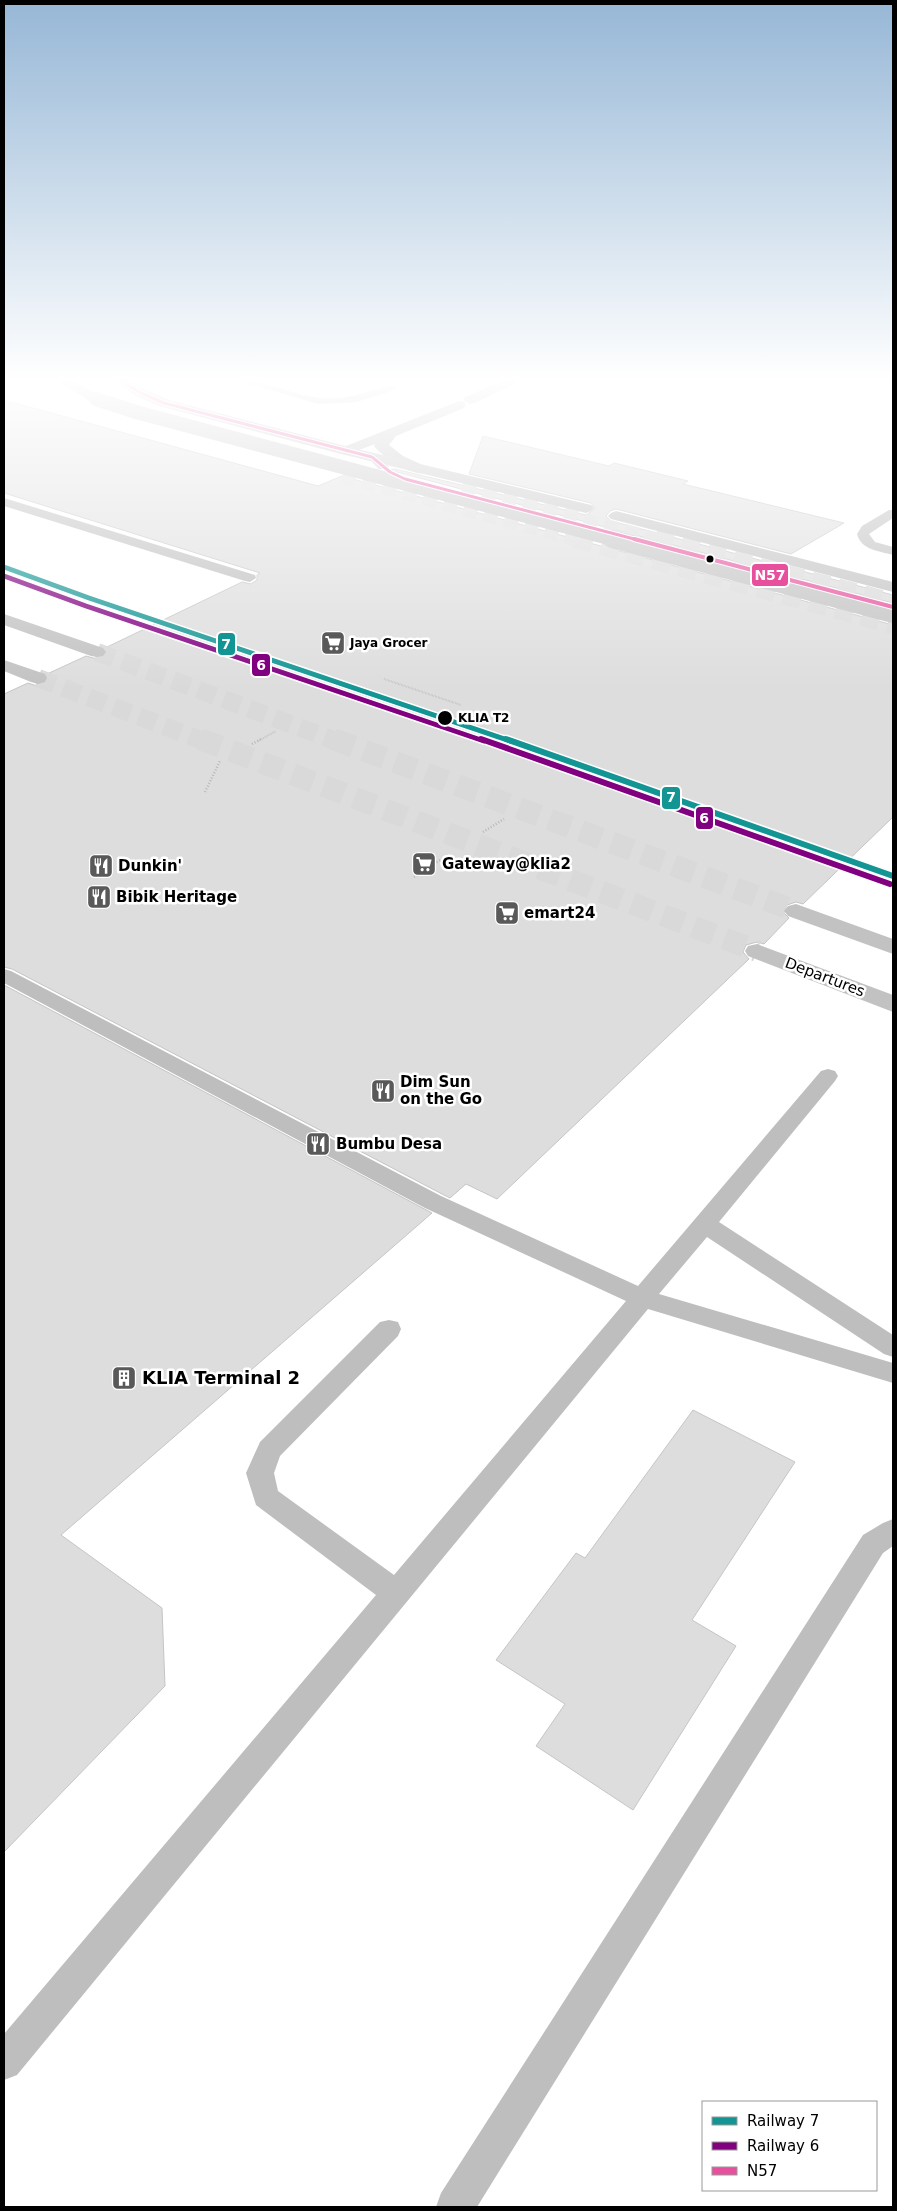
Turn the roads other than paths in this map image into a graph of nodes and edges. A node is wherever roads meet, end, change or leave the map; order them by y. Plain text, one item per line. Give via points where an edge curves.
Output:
1 (403, 483) edge
2 (479, 483) edge
3 (4, 502) edge
4 (586, 508) dead end
5 (893, 512) edge
6 (616, 516) dead end
7 (893, 551) edge
8 (250, 578) dead end
9 (893, 587) edge
10 (893, 614) edge
11 (4, 619) edge
12 (97, 652) tunnel mouth
13 (4, 664) edge
14 (38, 678) tunnel mouth
15 (796, 911) tunnel mouth
16 (893, 947) edge
17 (757, 951) tunnel mouth
18 (4, 976) edge
19 (893, 1004) edge
20 (828, 1076) dead end
21 (704, 1224) junction
22 (642, 1298) junction
23 (390, 1329) dead end
24 (893, 1347) edge
25 (893, 1372) edge
26 (893, 1531) edge
27 (396, 1593) junction
28 (4, 2062) edge
29 (455, 2207) edge

1 - 10 main road, bridge
2 - 4 main road
3 - 8 lane
5 - 7 lane via 866,530 863,539
6 - 9 main road
11 - 12 main road
13 - 14 main road
15 - 16 main road
17 - 19 main road, Departures
18 - 22 lane via 433,1202
20 - 21 lane
21 - 22 lane
21 - 24 lane
22 - 25 lane
22 - 27 lane
23 - 27 lane via 269,1450 260,1473 266,1497
26 - 29 lane via 873,1544
27 - 28 lane

